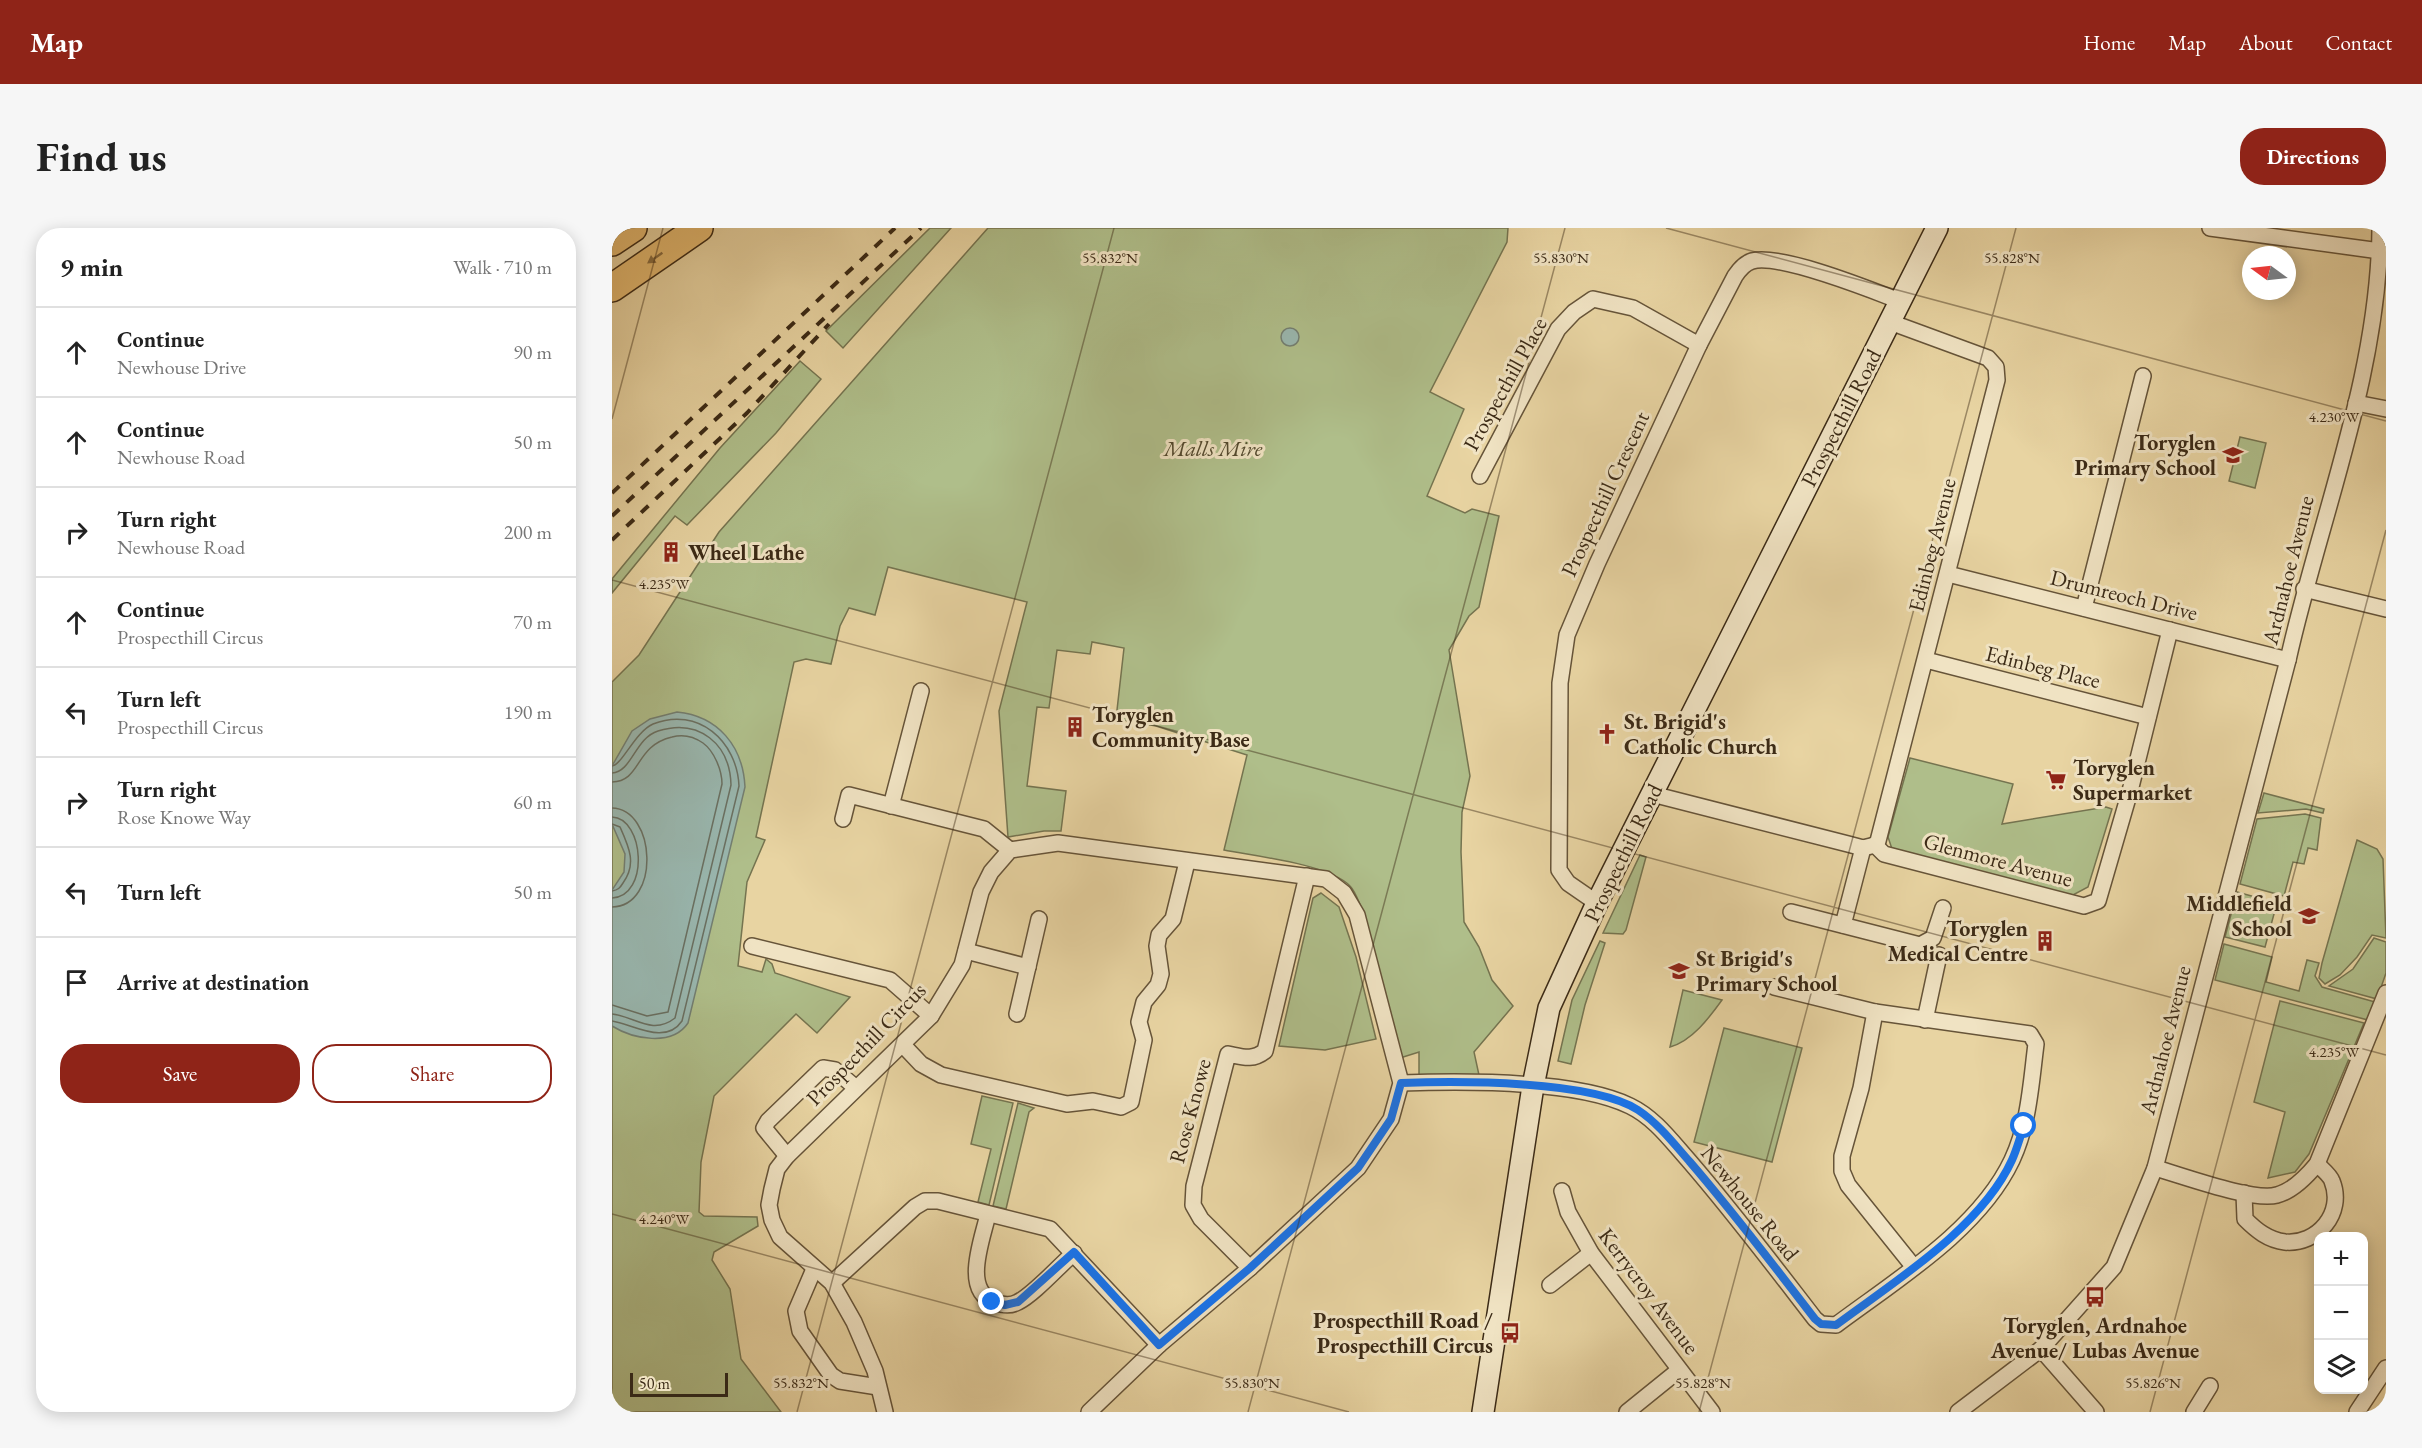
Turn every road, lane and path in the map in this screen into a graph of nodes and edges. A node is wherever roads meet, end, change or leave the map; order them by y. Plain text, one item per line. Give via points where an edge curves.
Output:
1 (633, 228) edge
2 (699, 228) edge
3 (1936, 228) edge
4 (2210, 228) edge
5 (2380, 228) edge
6 (612, 242) edge
7 (2380, 251) junction
8 (612, 288) edge
9 (1900, 301) junction
10 (1890, 322) junction
11 (1699, 345) junction
12 (2143, 376) dead end
13 (2356, 403) junction
14 (2386, 409) edge
15 (1480, 476) dead end
16 (1948, 574) junction
17 (2304, 589) junction
18 (2084, 608) junction
19 (2386, 609) edge
20 (2170, 630) junction
21 (1926, 660) junction
22 (2288, 660) junction
23 (921, 691) dead end
24 (2148, 717) junction
25 (1652, 794) junction
26 (891, 806) junction
27 (843, 819) dead end
28 (1869, 846) junction
29 (1010, 850) junction
30 (1187, 862) junction
31 (1307, 876) junction
32 (1597, 903) junction
33 (1943, 908) dead end
34 (1791, 912) dead end
35 (1039, 919) dead end
36 (1843, 925) junction
37 (752, 946) dead end
38 (966, 951) junction
39 (1939, 955) dead end
40 (1028, 967) junction
41 (1774, 987) dead end
42 (2386, 993) edge
43 (1875, 1012) junction
44 (1017, 1014) dead end
45 (931, 1016) junction
46 (1925, 1020) junction
47 (903, 1045) junction
48 (1401, 1083) junction
49 (1533, 1086) junction
50 (856, 1088) junction
51 (787, 1156) junction
52 (2317, 1164) junction
53 (2155, 1168) junction
54 (1562, 1191) dead end
55 (2244, 1193) junction
56 (988, 1214) junction
57 (1074, 1252) junction
58 (1591, 1253) junction
59 (1913, 1266) junction
60 (1250, 1268) junction
61 (814, 1269) junction
62 (832, 1283) junction
63 (1550, 1286) dead end
64 (1159, 1345) junction
65 (2041, 1349) junction
66 (2386, 1368) edge
67 (1679, 1370) junction
68 (2210, 1386) dead end
69 (878, 1387) junction
70 (885, 1412) edge
71 (1089, 1412) edge
72 (1483, 1412) edge
73 (1627, 1412) edge
74 (1712, 1412) edge
75 (1958, 1412) edge
76 (2096, 1412) edge
77 (2194, 1412) edge
78 (2357, 1412) edge

1 - 6 highway
2 -> 8 highway
3 - 9 main road, Prospecthill Road
4 - 7 street
5 - 7 street, Ardnahoe Avenue
7 - 13 street, Ardnahoe Avenue via 2369,342
9 - 10 main road, Prospecthill Road
9 - 11 street, Prospecthill Crescent via 1837,277 1784,263 1753,260 1735,276
10 - 16 street, Edinbeg Avenue via 1988,358 1996,368 1997,380
10 - 25 main road, Prospecthill Road
11 - 15 street, Prospecthill Place via 1633,308 1593,299 1558,329
11 - 32 street, Prospecthill Crescent via 1565,642 1560,683 1559,870 1568,884
12 - 18 street
13 - 14 street
13 - 17 street, Ardnahoe Avenue
16 - 18 street, Drumreoch Drive
16 - 21 street, Edinbeg Avenue
17 - 19 street
17 - 22 street, Ardnahoe Avenue
18 - 20 street, Drumreoch Drive
20 - 22 street, Drumreoch Drive
20 - 24 street, Glenmore Avenue
21 - 24 street, Edinbeg Place
21 - 28 street, Edinbeg Avenue
22 - 53 street, Ardnahoe Avenue
23 - 26 street
24 - 28 street, Glenmore Avenue via 2098,901 2084,906 1884,854
25 - 28 street, Glenmore Avenue
25 - 32 main road, Prospecthill Road
26 - 27 street via 849,795
26 - 29 street via 984,829
28 - 36 street, Edinbeg Avenue
29 - 30 street via 1058,843
29 - 38 street, Prospecthill Circus via 991,872 981,892
30 - 31 street
30 - 47 street via 1173,919 1159,935 1161,974 1158,985 1144,1002 1139,1022 1144,1040 1131,1102 1121,1107 1094,1101 1067,1104 941,1076 921,1064
31 - 48 street via 1336,885 1357,915
31 - 60 street, Rose Knowe via 1264,1051 1249,1059 1228,1054 1194,1186 1193,1205 1201,1219
32 - 49 main road, Prospecthill Road via 1549,1008
33 - 36 street via 1933,938 1920,945
34 - 36 street
35 - 40 street
37 - 45 street via 890,980
38 - 40 street
38 - 45 street, Prospecthill Circus via 949,990
39 - 46 street
40 - 44 street
41 - 43 street
42 - 52 street
43 - 46 street
43 - 59 street via 1861,1088 1842,1156 1842,1171 1848,1185
45 - 47 street, Prospecthill Circus
46 - 59 street, Newhouse Road via 2030,1034 2036,1044 2024,1126 2012,1161 1961,1230
47 - 50 street, Prospecthill Circus
48 - 49 street via 1462,1081
48 - 60 street via 1391,1119 1358,1168
49 - 59 street, Newhouse Road via 1616,1100 1653,1122 1720,1197 1821,1324 1836,1325
49 - 72 main road, Prospecthill Road
50 - 51 street, Prospecthill Circus
50 - 51 street via 835,1070 823,1068 768,1121 764,1128 767,1134
51 - 61 street, Prospecthill Circus via 777,1169 772,1189 772,1220 780,1237
52 - 55 street via 2304,1179 2276,1195
52 - 55 street via 2332,1179 2336,1197 2330,1220 2312,1238 2285,1242 2261,1234 2245,1219
53 - 55 street
53 - 65 street, Ardnahoe Avenue via 2115,1267
54 - 58 street, Kerrycroy Avenue via 1568,1212
56 - 57 street via 1050,1228
56 - 57 street via 976,1281 992,1302 1018,1302
56 - 62 street via 925,1201
57 - 64 street
58 - 63 street
58 - 67 street, Kerrycroy Avenue
60 - 64 street
61 - 62 street, Prospecthill Circus
61 - 69 street via 796,1311 800,1331 831,1375 840,1381
62 - 69 street, Prospecthill Circus via 854,1322
64 - 71 street
65 - 75 street, Ardnahoe Avenue
65 - 76 street
66 - 78 street
67 - 73 street
67 - 74 street, Kerrycroy Avenue
68 - 77 street
69 - 70 street, Prospecthill Circus

